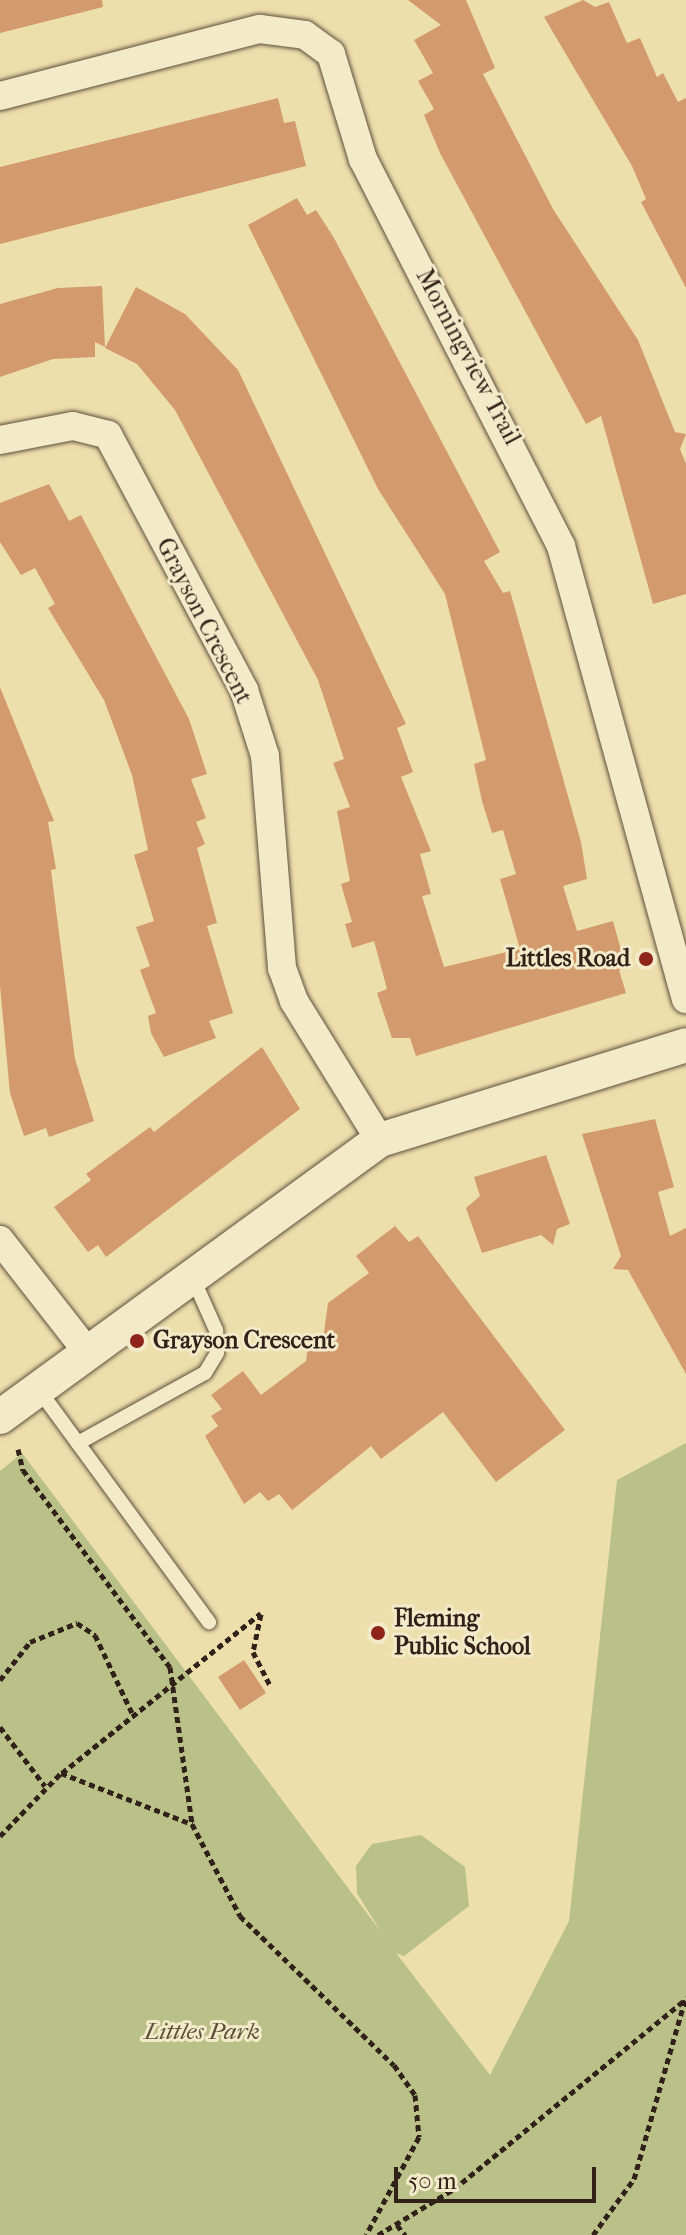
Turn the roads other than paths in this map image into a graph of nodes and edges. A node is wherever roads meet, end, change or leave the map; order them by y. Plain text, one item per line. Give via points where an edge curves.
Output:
1 (0, 96) edge
2 (0, 440) edge
3 (686, 999) edge
4 (686, 1045) edge
5 (380, 1140) junction
6 (0, 1240) edge
7 (192, 1276) junction
8 (86, 1350) junction
9 (38, 1390) junction
10 (0, 1417) edge
11 (78, 1443) junction
12 (209, 1622) dead end

1 - 3 street, Morningview Trail via 260,29 305,35 331,54 363,159 561,546
2 - 5 street, Grayson Crescent via 73,426 108,435 244,690 265,756 282,968 294,1001
4 - 5 street
5 - 7 street
6 - 8 street
7 - 8 street
7 - 11 lane via 216,1330 217,1353 205,1373
8 - 9 street
9 - 10 street
9 - 11 lane
11 - 12 lane

